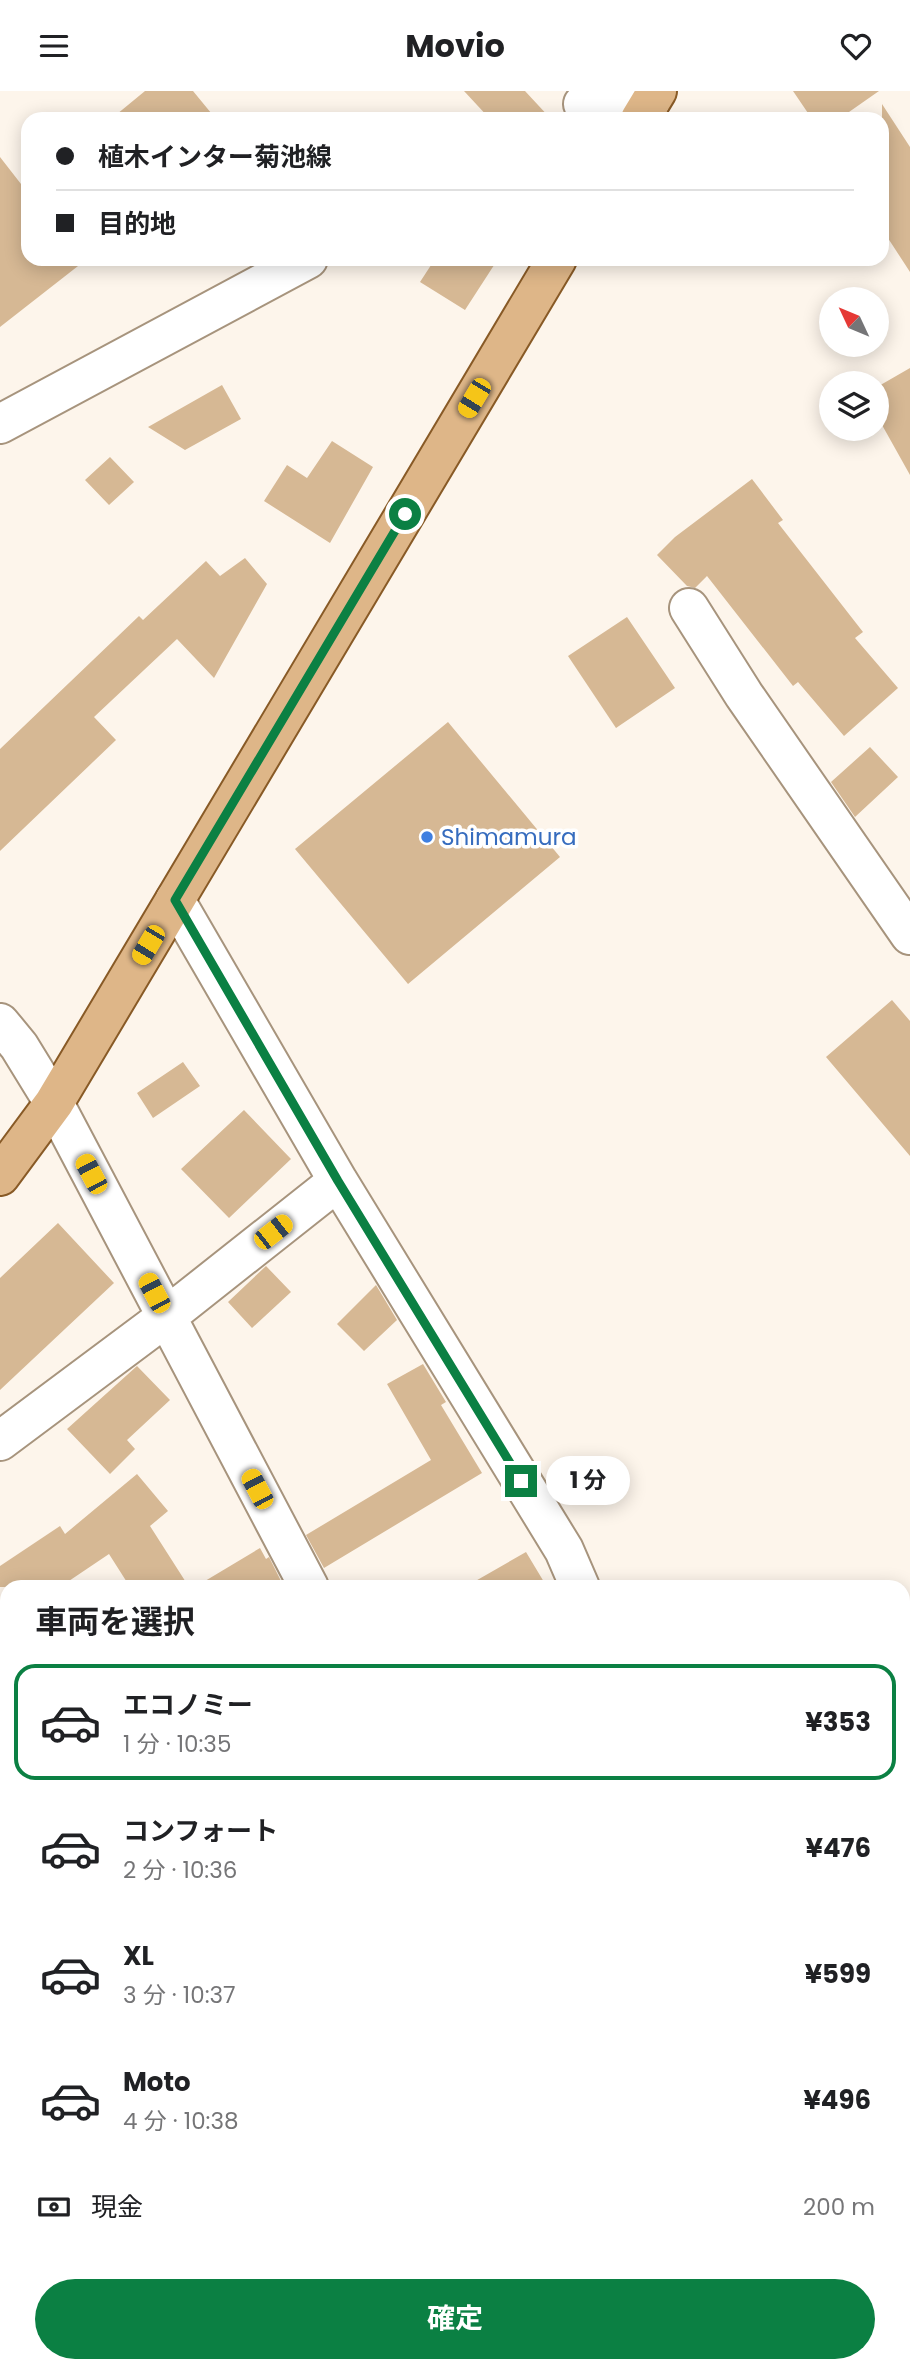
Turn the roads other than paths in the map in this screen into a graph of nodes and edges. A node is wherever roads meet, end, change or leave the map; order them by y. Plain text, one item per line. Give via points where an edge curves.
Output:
1 (649, 104) edge
2 (580, 105) edge
3 (295, 266) edge
4 (553, 266) edge
5 (0, 424) edge
6 (689, 608) dead end
7 (175, 900) junction
8 (910, 935) edge
9 (0, 1023) edge
10 (54, 1103) junction
11 (0, 1176) edge
12 (338, 1181) junction
13 (166, 1317) junction
14 (0, 1441) edge
15 (305, 1580) edge
16 (577, 1580) edge

1 - 2 street
3 - 5 street
4 - 7 main road
6 - 8 street
7 - 10 main road
7 - 12 street
9 - 10 street
10 - 11 main road
10 - 13 street
12 - 13 street
12 - 16 street via 564,1550
13 - 14 street
13 - 15 street

